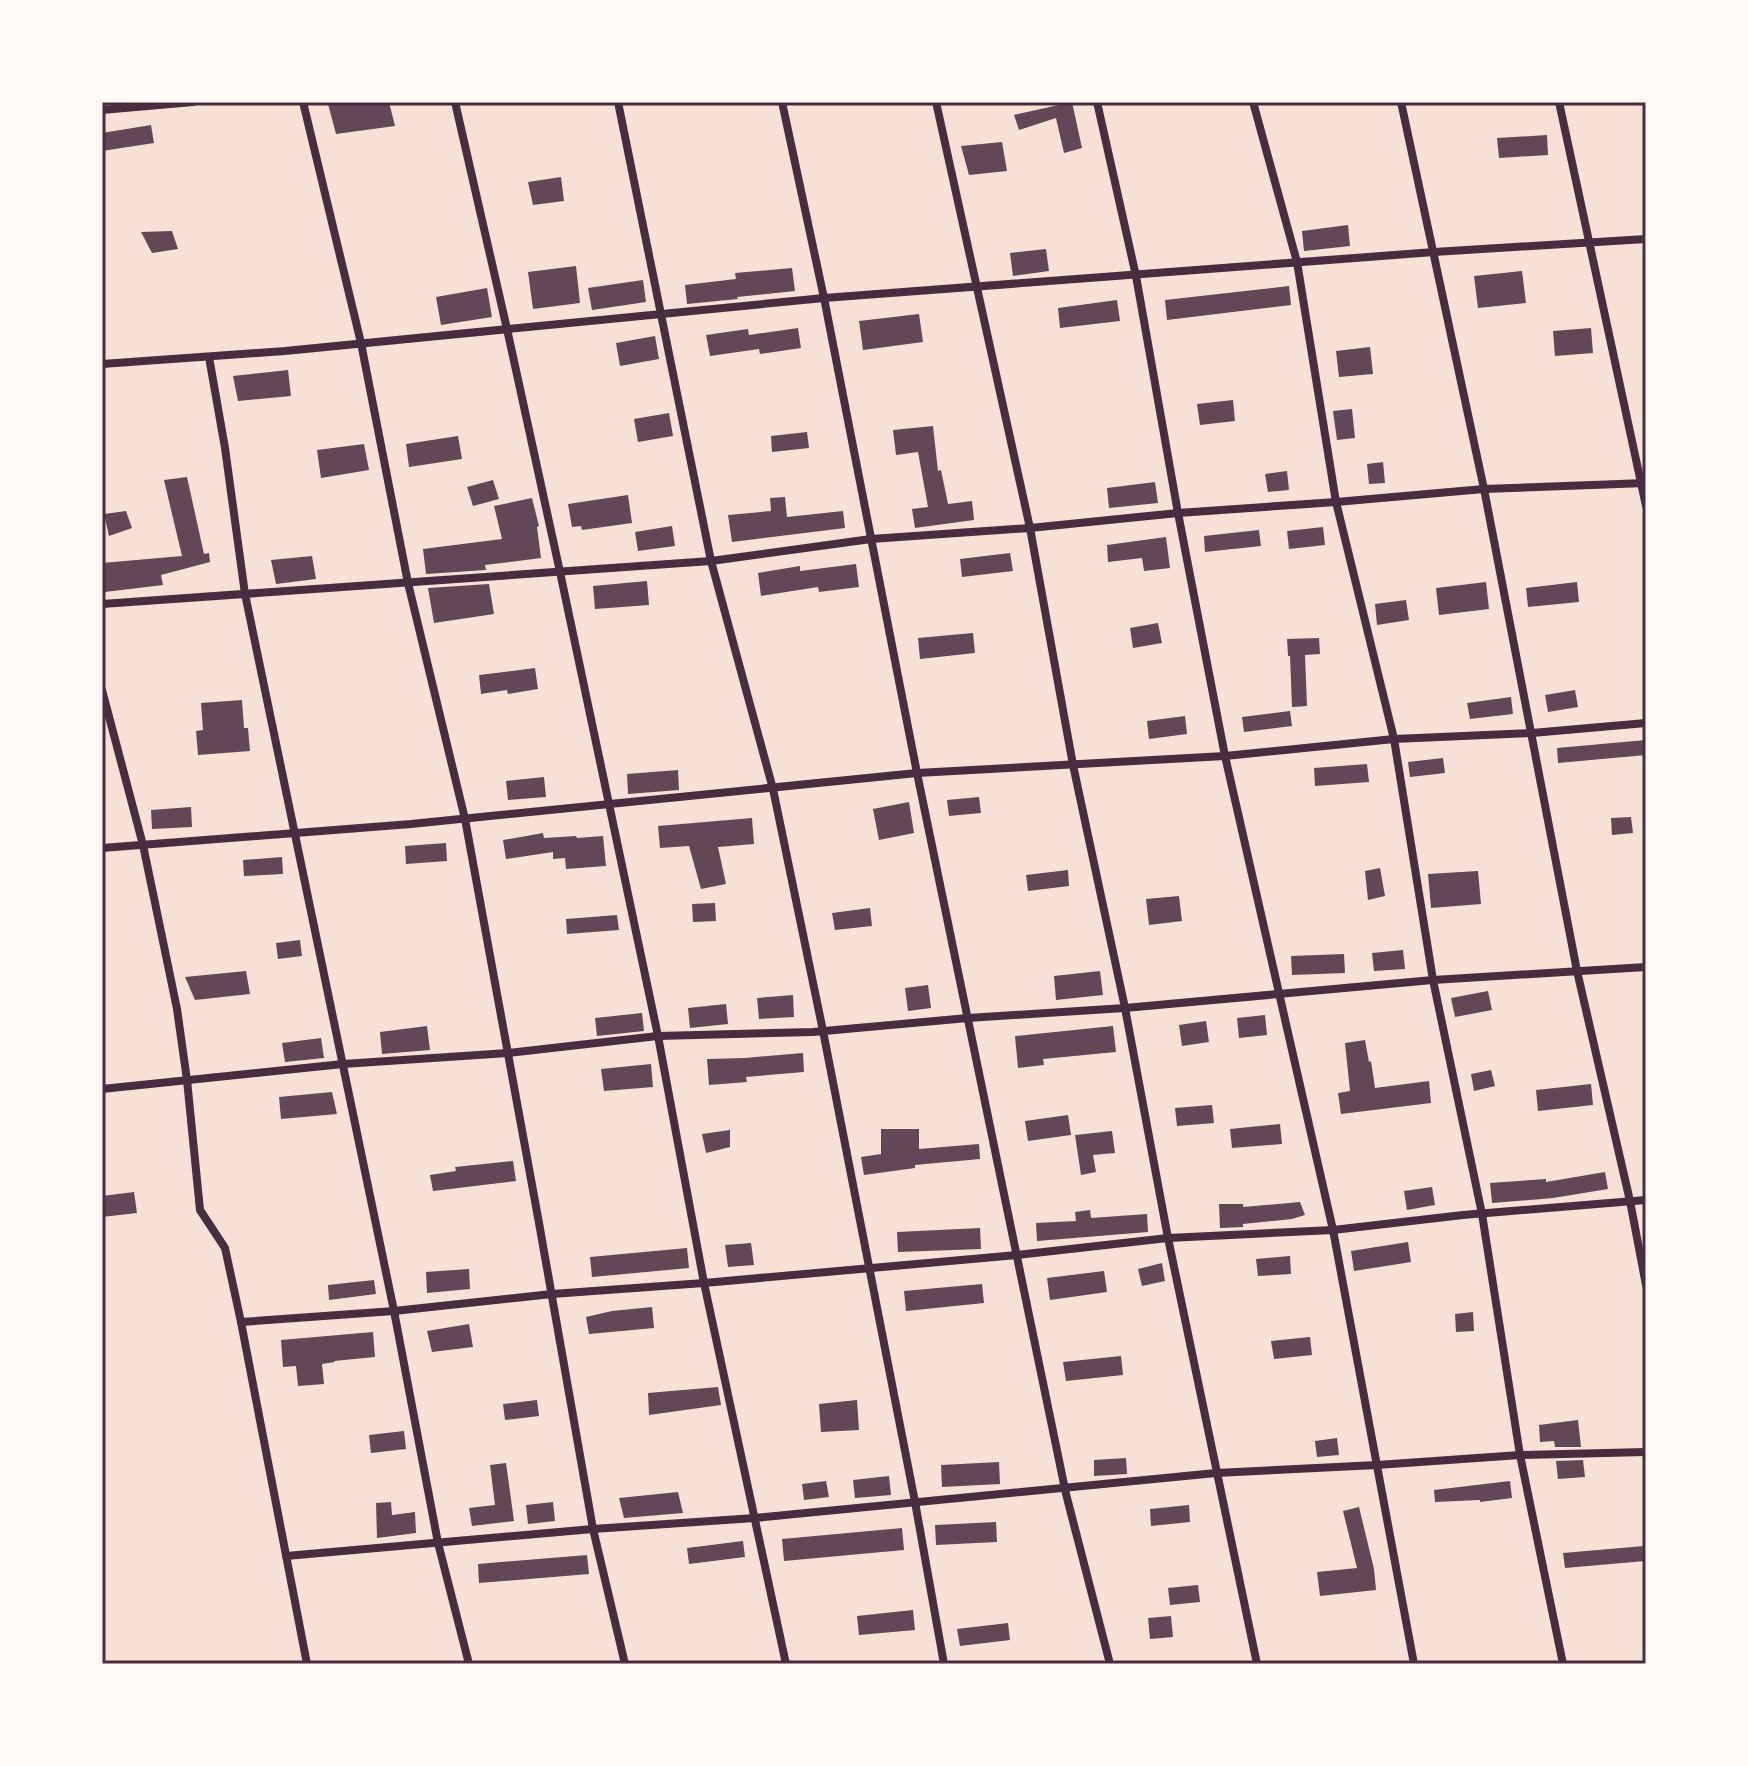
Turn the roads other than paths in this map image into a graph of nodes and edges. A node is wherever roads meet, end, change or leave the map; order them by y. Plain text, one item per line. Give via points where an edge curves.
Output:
1 (193, 102) edge
2 (303, 102) edge
3 (455, 102) edge
4 (618, 102) edge
5 (782, 102) edge
6 (936, 102) edge
7 (1097, 102) edge
8 (1253, 102) edge
9 (1401, 102) edge
10 (1559, 102) edge
11 (102, 110) edge
12 (1646, 239) edge
13 (1590, 243) junction
14 (1434, 252) junction
15 (1297, 262) junction
16 (1136, 276) junction
17 (977, 286) junction
18 (824, 298) junction
19 (661, 314) junction
20 (507, 329) junction
21 (361, 343) junction
22 (209, 357) junction
23 (102, 364) edge
24 (1644, 483) edge
25 (1484, 489) junction
26 (1336, 502) junction
27 (1646, 506) edge
28 (1178, 513) junction
29 (1030, 528) junction
30 (871, 539) junction
31 (711, 561) junction
32 (560, 572) junction
33 (408, 583) junction
34 (245, 594) junction
35 (102, 604) edge
36 (102, 690) edge
37 (1646, 723) edge
38 (1532, 733) junction
39 (1394, 739) junction
40 (1225, 756) junction
41 (1073, 765) junction
42 (917, 773) junction
43 (773, 789) junction
44 (609, 805) junction
45 (465, 819) junction
46 (295, 833) junction
47 (143, 845) junction
48 (102, 848) edge
49 (1646, 967) edge
50 (1577, 971) junction
51 (1433, 980) junction
52 (1279, 994) junction
53 (1125, 1008) junction
54 (968, 1018) junction
55 (823, 1031) junction
56 (658, 1036) junction
57 (508, 1053) junction
58 (343, 1064) junction
59 (187, 1080) junction
60 (102, 1089) edge
61 (1646, 1200) edge
62 (1630, 1201) junction
63 (1482, 1214) junction
64 (1333, 1230) junction
65 (1168, 1238) junction
66 (1017, 1255) junction
67 (869, 1268) junction
68 (704, 1283) junction
69 (1646, 1285) edge
70 (552, 1294) junction
71 (394, 1311) junction
72 (241, 1322) junction
73 (1646, 1452) edge
74 (1520, 1455) junction
75 (1377, 1465) junction
76 (1216, 1473) junction
77 (1064, 1486) junction
78 (915, 1502) junction
79 (755, 1518) junction
80 (593, 1529) junction
81 (438, 1543) junction
82 (286, 1556) junction
83 (307, 1664) edge
84 (469, 1664) edge
85 (625, 1664) edge
86 (786, 1664) edge
87 (944, 1664) edge
88 (1110, 1664) edge
89 (1257, 1664) edge
90 (1414, 1664) edge
91 (1563, 1664) edge

1 - 11 street
2 - 21 street
3 - 20 street
4 - 19 street
5 - 18 street
6 - 17 street
7 - 16 street
8 - 15 street
9 - 14 street
10 - 13 street
12 - 13 street
13 - 14 street
13 - 24 street
14 - 15 street
14 - 25 street
15 - 16 street
15 - 26 street
16 - 17 street
16 - 28 street
17 - 18 street
17 - 29 street
18 - 19 street
18 - 30 street
19 - 20 street
19 - 31 street
20 - 21 street
20 - 32 street
21 - 22 street
21 - 33 street
22 - 23 street
22 - 34 street
24 - 25 street
24 - 27 street
25 - 26 street
25 - 38 street
26 - 28 street
26 - 39 street
28 - 29 street
28 - 40 street
29 - 30 street
29 - 41 street
30 - 31 street
30 - 42 street
31 - 32 street
31 - 43 street
32 - 33 street
32 - 44 street
33 - 34 street
33 - 45 street
34 - 35 street
34 - 46 street
36 - 47 street
37 - 38 street
38 - 39 street
38 - 50 street
39 - 40 street
39 - 51 street
40 - 41 street
40 - 52 street
41 - 42 street
41 - 53 street
42 - 43 street
42 - 54 street
43 - 44 street
43 - 55 street
44 - 45 street
44 - 56 street
45 - 46 street
45 - 57 street
46 - 47 street
46 - 58 street
47 - 48 street
47 - 59 street
49 - 50 street
50 - 51 street
50 - 62 street
51 - 52 street
51 - 63 street
52 - 53 street
52 - 64 street
53 - 54 street
53 - 65 street
54 - 55 street
54 - 66 street
55 - 56 street
55 - 67 street
56 - 57 street
56 - 68 street
57 - 58 street
57 - 70 street
58 - 59 street
58 - 71 street
59 - 60 street
59 - 72 street via 200,1210 225,1248
61 - 62 street
62 - 63 street
62 - 69 street
63 - 64 street
63 - 74 street
64 - 65 street
64 - 75 street
65 - 66 street
65 - 76 street
66 - 67 street
66 - 77 street
67 - 68 street
67 - 78 street
68 - 70 street
68 - 79 street
70 - 71 street
70 - 80 street
71 - 72 street
71 - 81 street
72 - 82 street
73 - 74 street
74 - 75 street
74 - 91 street
75 - 76 street
75 - 90 street
76 - 77 street
76 - 89 street
77 - 78 street
77 - 88 street
78 - 79 street
78 - 87 street
79 - 80 street
79 - 86 street
80 - 81 street
80 - 85 street
81 - 82 street
81 - 84 street
82 - 83 street

